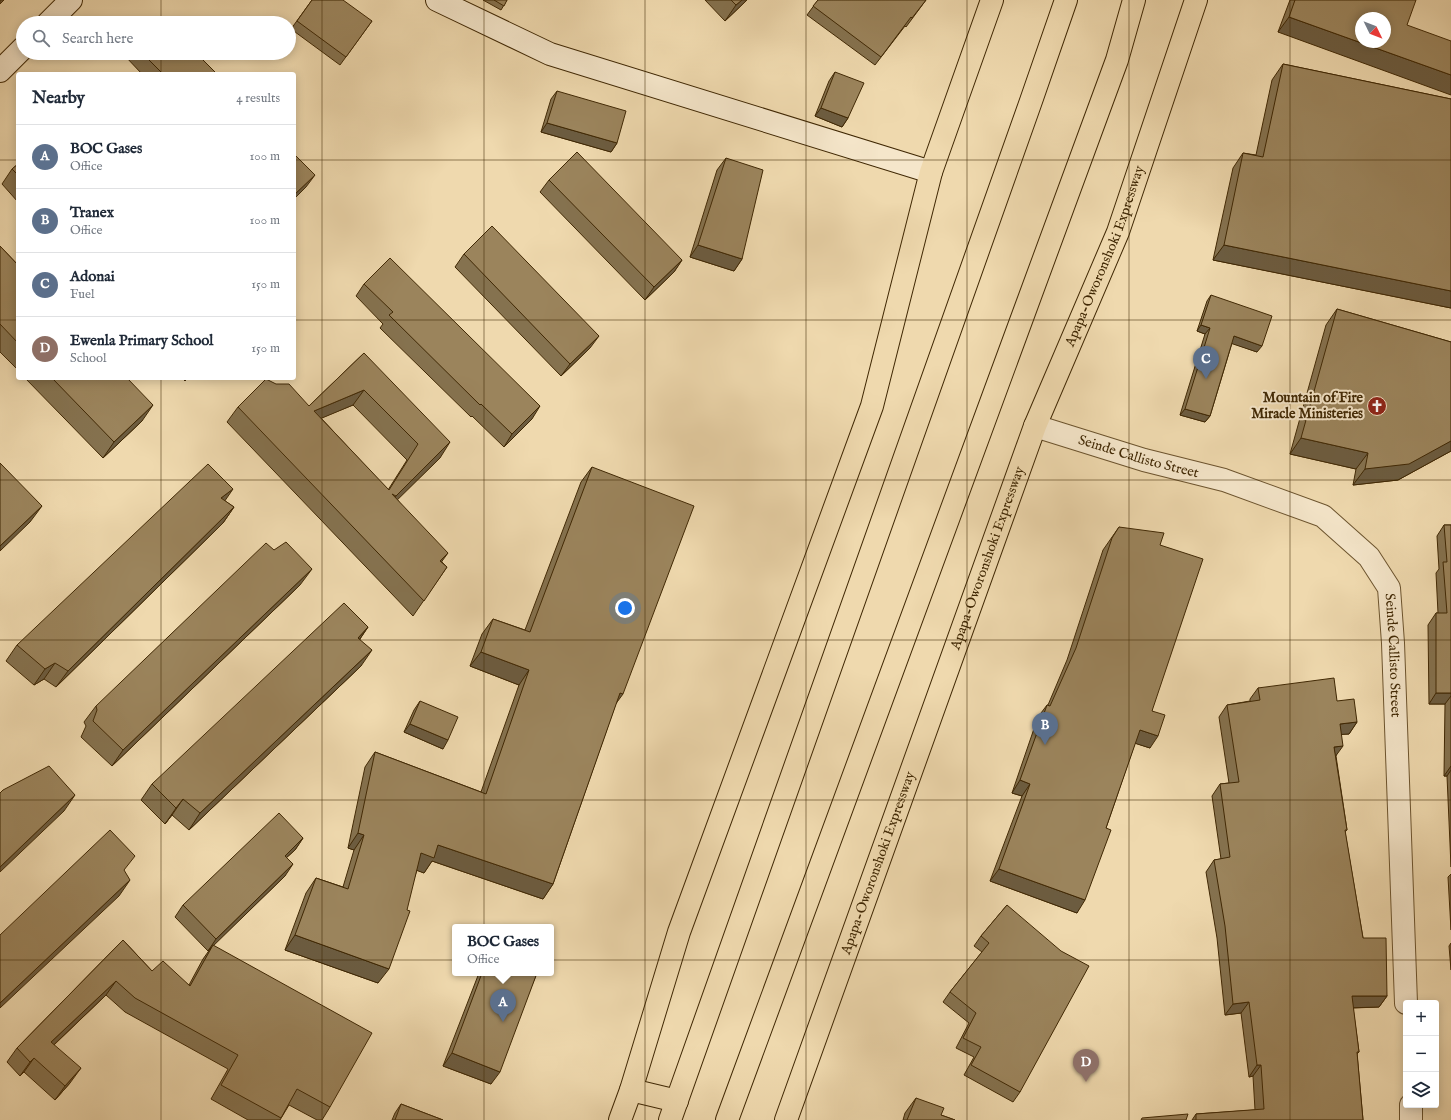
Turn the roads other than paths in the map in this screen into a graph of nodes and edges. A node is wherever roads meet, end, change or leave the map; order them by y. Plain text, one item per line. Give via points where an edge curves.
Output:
1 (71, 0) edge
2 (437, 0) edge
3 (992, 0) edge
4 (1066, 0) edge
5 (1134, 0) edge
6 (1196, 0) edge
7 (55, 16) edge
8 (16, 55) edge
9 (0, 71) edge
10 (931, 172) junction
11 (1035, 426) junction
12 (1406, 1000) edge
13 (632, 1090) junction
14 (1411, 1108) edge
15 (673, 1110) edge
16 (620, 1120) edge
17 (727, 1120) edge
18 (786, 1120) edge
19 (1411, 1120) edge

1 - 7 street
2 - 10 street via 550,54
3 - 10 main road
4 - 15 main road
5 - 17 main road via 1114,68
6 - 11 main road, Apapa-Oworonshoki Expressway via 1118,232
8 - 9 street
10 - 13 main road via 872,406 678,932
11 - 12 street, Seinde Callisto Street via 1144,460 1224,480 1323,516 1369,557 1389,588
11 - 18 main road, Apapa-Oworonshoki Expressway
13 - 15 main road
13 - 16 main road
14 - 19 street

